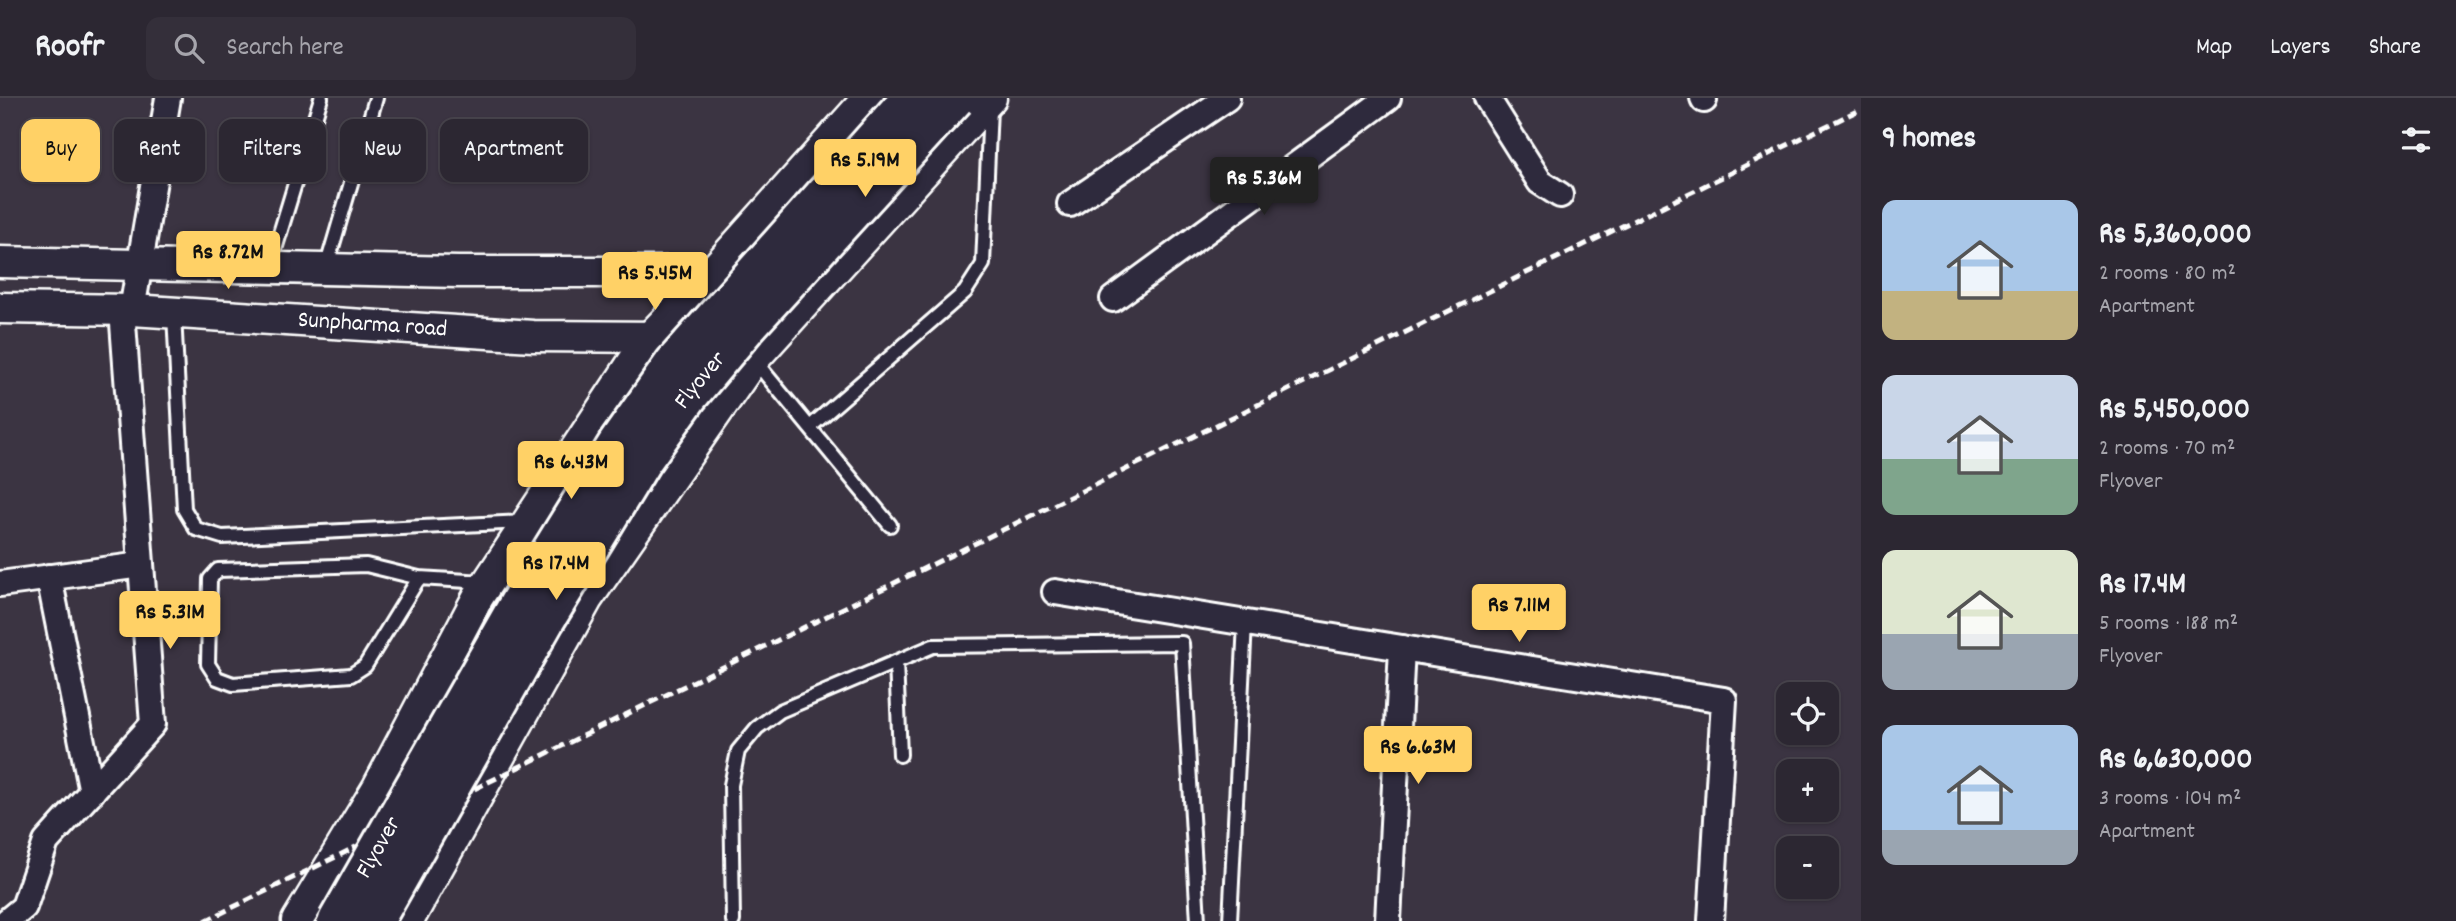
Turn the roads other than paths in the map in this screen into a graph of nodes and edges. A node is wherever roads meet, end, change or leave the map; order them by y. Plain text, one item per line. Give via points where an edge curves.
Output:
1 (168, 98) edge
2 (321, 98) edge
3 (376, 98) edge
4 (868, 98) edge
5 (911, 98) edge
6 (954, 98) edge
7 (991, 98) edge
8 (1227, 98) edge
9 (1388, 98) edge
10 (1487, 98) edge
11 (1560, 195) dead end
12 (1070, 204) dead end
13 (0, 262) edge
14 (140, 263) junction
15 (270, 266) junction
16 (326, 268) junction
17 (712, 272) junction
18 (1113, 299) dead end
19 (0, 308) edge
20 (127, 310) junction
21 (174, 313) junction
22 (777, 334) junction
23 (649, 338) junction
24 (754, 359) junction
25 (810, 427) junction
26 (527, 522) junction
27 (890, 525) dead end
28 (141, 565) junction
29 (49, 577) junction
30 (419, 578) junction
31 (488, 582) junction
32 (0, 584) edge
33 (1055, 592) dead end
34 (1245, 623) junction
35 (1402, 648) junction
36 (896, 662) junction
37 (900, 755) dead end
38 (92, 792) junction
39 (7, 921) edge
40 (298, 921) edge
41 (338, 921) edge
42 (374, 921) edge
43 (408, 921) edge
44 (733, 921) edge
45 (1198, 921) edge
46 (1230, 921) edge
47 (1388, 921) edge
48 (1711, 921) edge

1 - 14 street
2 - 15 lane
3 - 16 lane
4 - 17 street
5 - 41 main road, Flyover, bridge via 674,364 617,445 520,602
6 - 42 main road, Flyover, bridge via 746,327 641,462 544,620
7 - 22 street
7 - 25 lane via 983,264 976,278
8 - 12 street
9 - 18 street
10 - 11 street via 1540,182
13 - 14 street
14 - 15 street
14 - 20 street
15 - 16 street
16 - 17 street
17 - 23 street
19 - 20 street, Sunpharma road
20 - 21 street, Sunpharma road
20 - 28 street
21 - 23 street, Sunpharma road via 533,336
21 - 26 lane via 184,509 196,529 222,537
22 - 23 street, Sunpharma road
22 - 24 street
23 - 26 street
24 - 25 lane
24 - 43 street via 587,599
25 - 27 lane
26 - 31 street
28 - 29 street
28 - 38 street via 153,724
29 - 32 street
29 - 38 street
30 - 30 lane via 365,666 351,675 233,684 217,678 208,664 210,579 218,570 366,565
30 - 31 lane
31 - 40 street via 378,787
33 - 34 street
34 - 35 street
34 - 46 lane
35 - 47 street
35 - 48 street via 1724,700
36 - 37 lane
36 - 44 lane via 780,711 757,728 738,751 731,785
36 - 45 lane via 933,646 1182,643
38 - 39 street via 46,842 24,907

